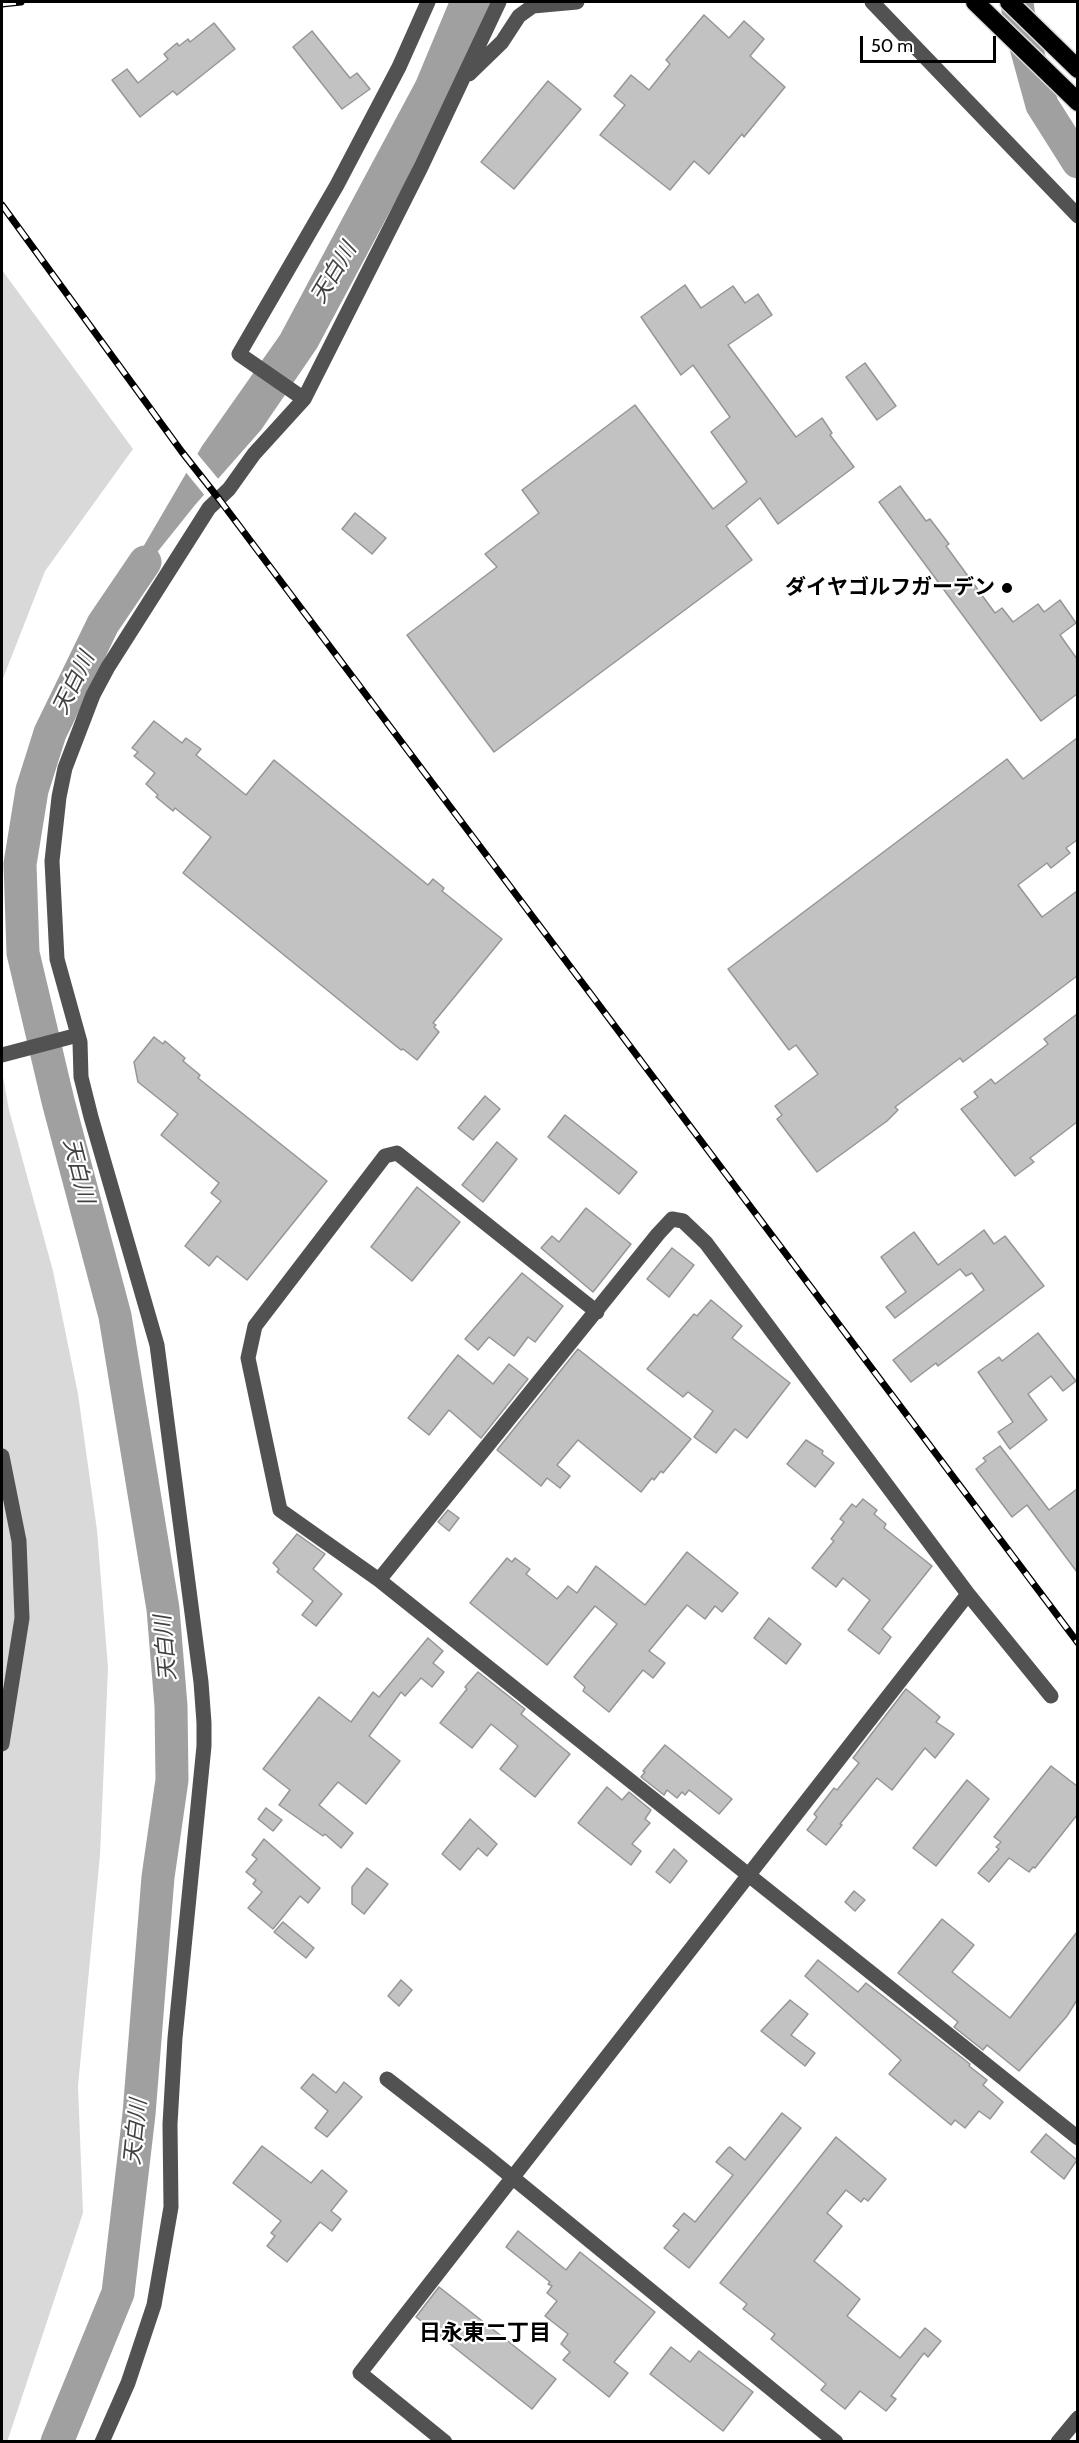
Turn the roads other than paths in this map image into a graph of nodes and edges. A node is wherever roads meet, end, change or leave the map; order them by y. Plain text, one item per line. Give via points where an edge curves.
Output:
1 (428, 2) edge
2 (499, 2) edge
3 (577, 2) edge
4 (872, 2) edge
5 (975, 2) edge
6 (1009, 2) edge
7 (1077, 69) edge
8 (462, 80) junction
9 (1077, 102) edge
10 (1077, 216) edge
11 (300, 396) junction
12 (73, 1036) junction
13 (2, 1054) edge
14 (597, 1312) junction
15 (2, 1456) edge
16 (379, 1580) junction
17 (968, 1594) junction
18 (1051, 1696) dead end
19 (2, 1744) edge
20 (748, 1876) junction
21 (387, 2079) dead end
22 (1077, 2138) edge
23 (512, 2178) junction
24 (1077, 2418) edge
25 (102, 2442) edge
26 (445, 2442) edge
27 (836, 2442) edge
28 (1058, 2442) edge

1 - 11 street via 337,185 239,354
2 - 8 street
3 - 8 street via 533,6 519,16 502,42
4 - 10 street
5 - 9 highway
6 - 7 highway
8 - 11 street via 422,168
11 - 12 street via 229,489 209,508 176,558 93,695 65,768 54,831 53,900 57,959
12 - 13 street
12 - 25 street via 91,1117 157,1345 204,1723 173,2059 171,2207 154,2305 128,2383
14 - 16 street
14 - 16 street via 397,1153 385,1156 255,1326 248,1358 280,1510
14 - 17 street via 665,1227 672,1220 683,1221 706,1243
15 - 19 street via 19,1541 22,1618
16 - 20 street
17 - 18 street
17 - 20 street
20 - 22 street
20 - 23 street
21 - 23 street
23 - 26 street via 360,2373
23 - 27 street
24 - 28 street

